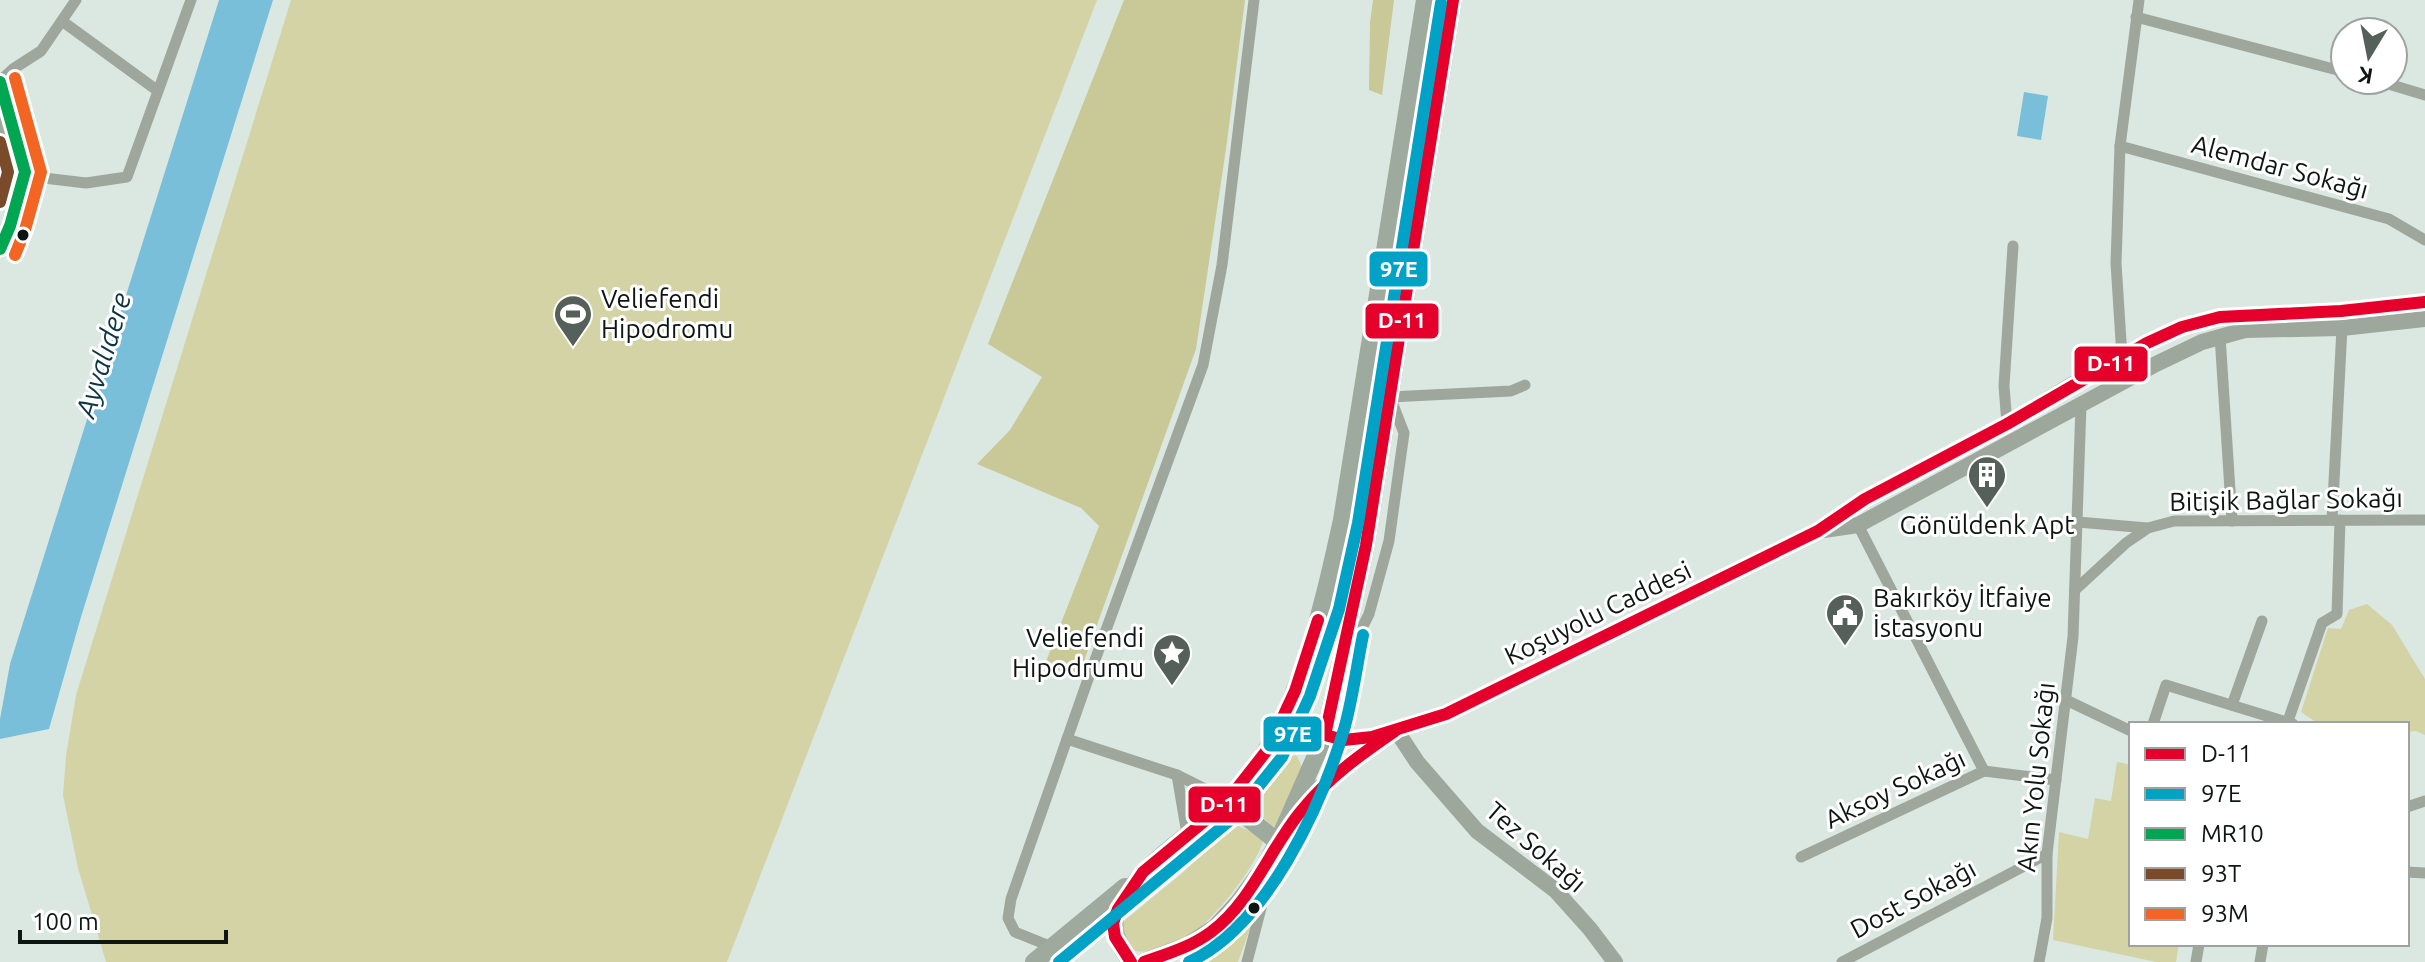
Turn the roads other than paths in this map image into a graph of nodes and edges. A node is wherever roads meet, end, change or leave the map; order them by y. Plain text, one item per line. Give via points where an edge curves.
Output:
1 (76, 0) edge
2 (191, 0) edge
3 (1254, 0) edge
4 (1425, 0) edge
5 (1453, 0) edge
6 (2139, 0) edge
7 (2136, 17) junction
8 (62, 21) junction
9 (2329, 68) edge
10 (0, 81) edge
11 (158, 91) junction
12 (0, 124) edge
13 (2120, 146) junction
14 (12, 167) edge
15 (0, 190) edge
16 (2425, 240) edge
17 (2013, 246) dead end
18 (0, 249) edge
19 (2425, 302) edge
20 (2220, 317) junction
21 (2341, 319) junction
22 (2425, 319) edge
23 (2220, 336) junction
24 (2122, 357) junction
25 (1525, 385) dead end
26 (2068, 387) junction
27 (1390, 397) junction
28 (2081, 405) junction
29 (2007, 424) junction
30 (2336, 520) junction
31 (2425, 520) edge
32 (2232, 521) junction
33 (2078, 522) junction
34 (1858, 525) junction
35 (2148, 528) junction
36 (1818, 531) junction
37 (2075, 590) junction
38 (2262, 621) dead end
39 (2066, 700) junction
40 (2232, 705) junction
41 (2154, 722) edge
42 (2286, 722) edge
43 (2289, 722) edge
44 (1396, 730) junction
45 (2129, 730) edge
46 (1325, 735) junction
47 (1067, 739) junction
48 (1252, 770) junction
49 (1984, 771) junction
50 (1177, 775) junction
51 (2056, 780) junction
52 (1224, 805) junction
53 (1187, 834) junction
54 (1278, 842) junction
55 (2047, 854) junction
56 (1801, 857) dead end
57 (1143, 872) junction
58 (1052, 947) junction
59 (1034, 962) edge
60 (1131, 962) edge
61 (1144, 962) edge
62 (1247, 962) edge
63 (1615, 962) edge
64 (1842, 962) edge
65 (2039, 962) edge

1 - 8 street
2 - 11 street
3 - 47 street via 1222,265 1203,365
4 - 48 main road via 1324,604 1295,691 1268,749
5 - 27 main road
6 - 7 street
7 - 9 street
7 - 13 street
8 - 10 street via 41,51
8 - 11 street
10 - 14 main road
11 - 14 street via 127,177 86,183
12 - 14 main road
13 - 16 street, Alemdar Sokağı via 2389,219
13 - 24 street via 2116,263
14 - 15 main road
14 - 18 main road via 10,226
17 - 29 street via 2004,386
19 - 21 street, Koşuyolu Caddesi
20 - 21 street, Koşuyolu Caddesi
20 - 23 street
20 - 24 street, Koşuyolu Caddesi via 2182,327
21 - 22 street, Koşuyolu Caddesi
21 - 23 street, Koşuyolu Caddesi
21 - 30 street
23 - 28 street, Koşuyolu Caddesi
23 - 32 street
24 - 26 street, Koşuyolu Caddesi
25 - 27 street via 1511,391
26 - 28 street
26 - 29 street, Koşuyolu Caddesi
27 - 46 main road via 1366,545
28 - 33 street, Akın Yolu Sokağı
28 - 34 street, Koşuyolu Caddesi
29 - 36 street, Koşuyolu Caddesi via 1865,499
30 - 31 street, Bitişik Bağlar Sokağı
30 - 32 street, Bitişik Bağlar Sokağı
30 - 43 street via 2337,614 2322,623
32 - 35 street, Bitişik Bağlar Sokağı via 2174,521
33 - 35 street
33 - 37 street, Akın Yolu Sokağı
34 - 36 street, Koşuyolu Caddesi
34 - 49 street
35 - 37 street, Bitişik Bağlar Sokağı
36 - 44 street, Koşuyolu Caddesi via 1446,714
37 - 39 street, Akın Yolu Sokağı
38 - 40 street
39 - 45 street
39 - 51 street, Akın Yolu Sokağı
40 - 41 street via 2166,685
40 - 42 street
44 - 46 street via 1344,740
44 - 54 street via 1319,788
44 - 63 street, Tez Sokağı via 1477,831 1555,890
46 - 48 street via 1304,735 1284,744
46 - 54 main road
47 - 50 street
47 - 58 street via 1008,918 1015,932
48 - 52 main road
49 - 51 street, Aksoy Sokağı
49 - 56 street, Aksoy Sokağı
50 - 52 street via 1217,795
50 - 53 street
51 - 55 street, Akın Yolu Sokağı
52 - 53 main road
52 - 54 main road
53 - 57 main road
54 - 61 main road via 1215,928 1187,946
54 - 62 street
55 - 64 street, Dost Sokağı
55 - 65 street, Akın Yolu Sokağı via 2047,918
57 - 58 main road
57 - 60 main road via 1113,923 1115,937
58 - 59 main road

